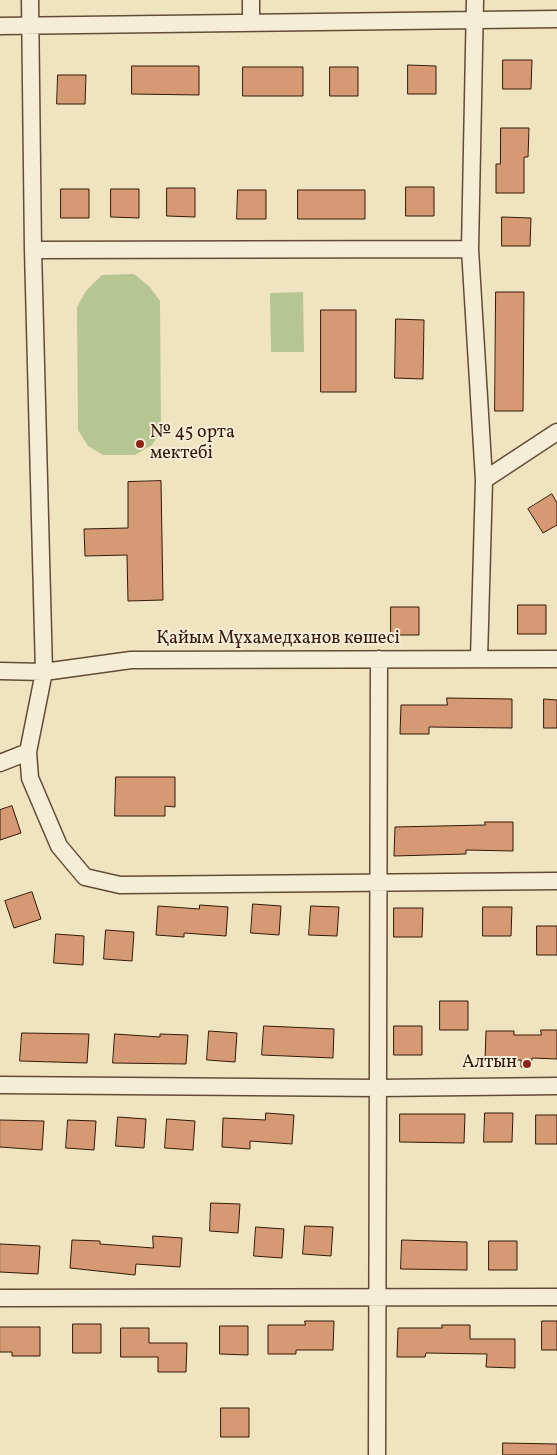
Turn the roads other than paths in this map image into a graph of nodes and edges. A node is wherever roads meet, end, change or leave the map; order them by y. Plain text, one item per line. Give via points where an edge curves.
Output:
1 (30, 0) edge
2 (251, 0) edge
3 (475, 0) edge
4 (557, 19) edge
5 (475, 20) junction
6 (251, 23) junction
7 (30, 25) junction
8 (0, 26) edge
9 (470, 249) junction
10 (33, 250) junction
11 (557, 432) edge
12 (484, 480) junction
13 (479, 659) junction
14 (557, 659) edge
15 (379, 660) junction
16 (0, 671) edge
17 (44, 672) junction
18 (28, 752) junction
19 (0, 763) edge
20 (557, 880) edge
21 (379, 883) junction
22 (0, 1085) edge
23 (557, 1086) edge
24 (378, 1088) junction
25 (557, 1297) edge
26 (0, 1298) edge
27 (378, 1299) junction
28 (378, 1455) edge

1 - 7 street
2 - 6 street
3 - 5 street
4 - 5 street
5 - 6 street
5 - 9 street
6 - 7 street
7 - 8 street
7 - 10 street
9 - 10 street
9 - 12 street
10 - 17 street
11 - 12 street
12 - 13 street
13 - 14 street, Қайым Мұхамедханов көшесі
13 - 15 street, Қайым Мұхамедханов көшесі
15 - 17 street, Қайым Мұхамедханов көшесі via 132,660
15 - 21 street
16 - 17 street, Қайым Мұхамедханов көшесі
17 - 18 street
18 - 19 street
18 - 21 street via 30,778 59,846 85,877 120,884
20 - 21 street
21 - 24 street
22 - 24 street
23 - 24 street
24 - 27 street
25 - 27 street
26 - 27 street
27 - 28 street

